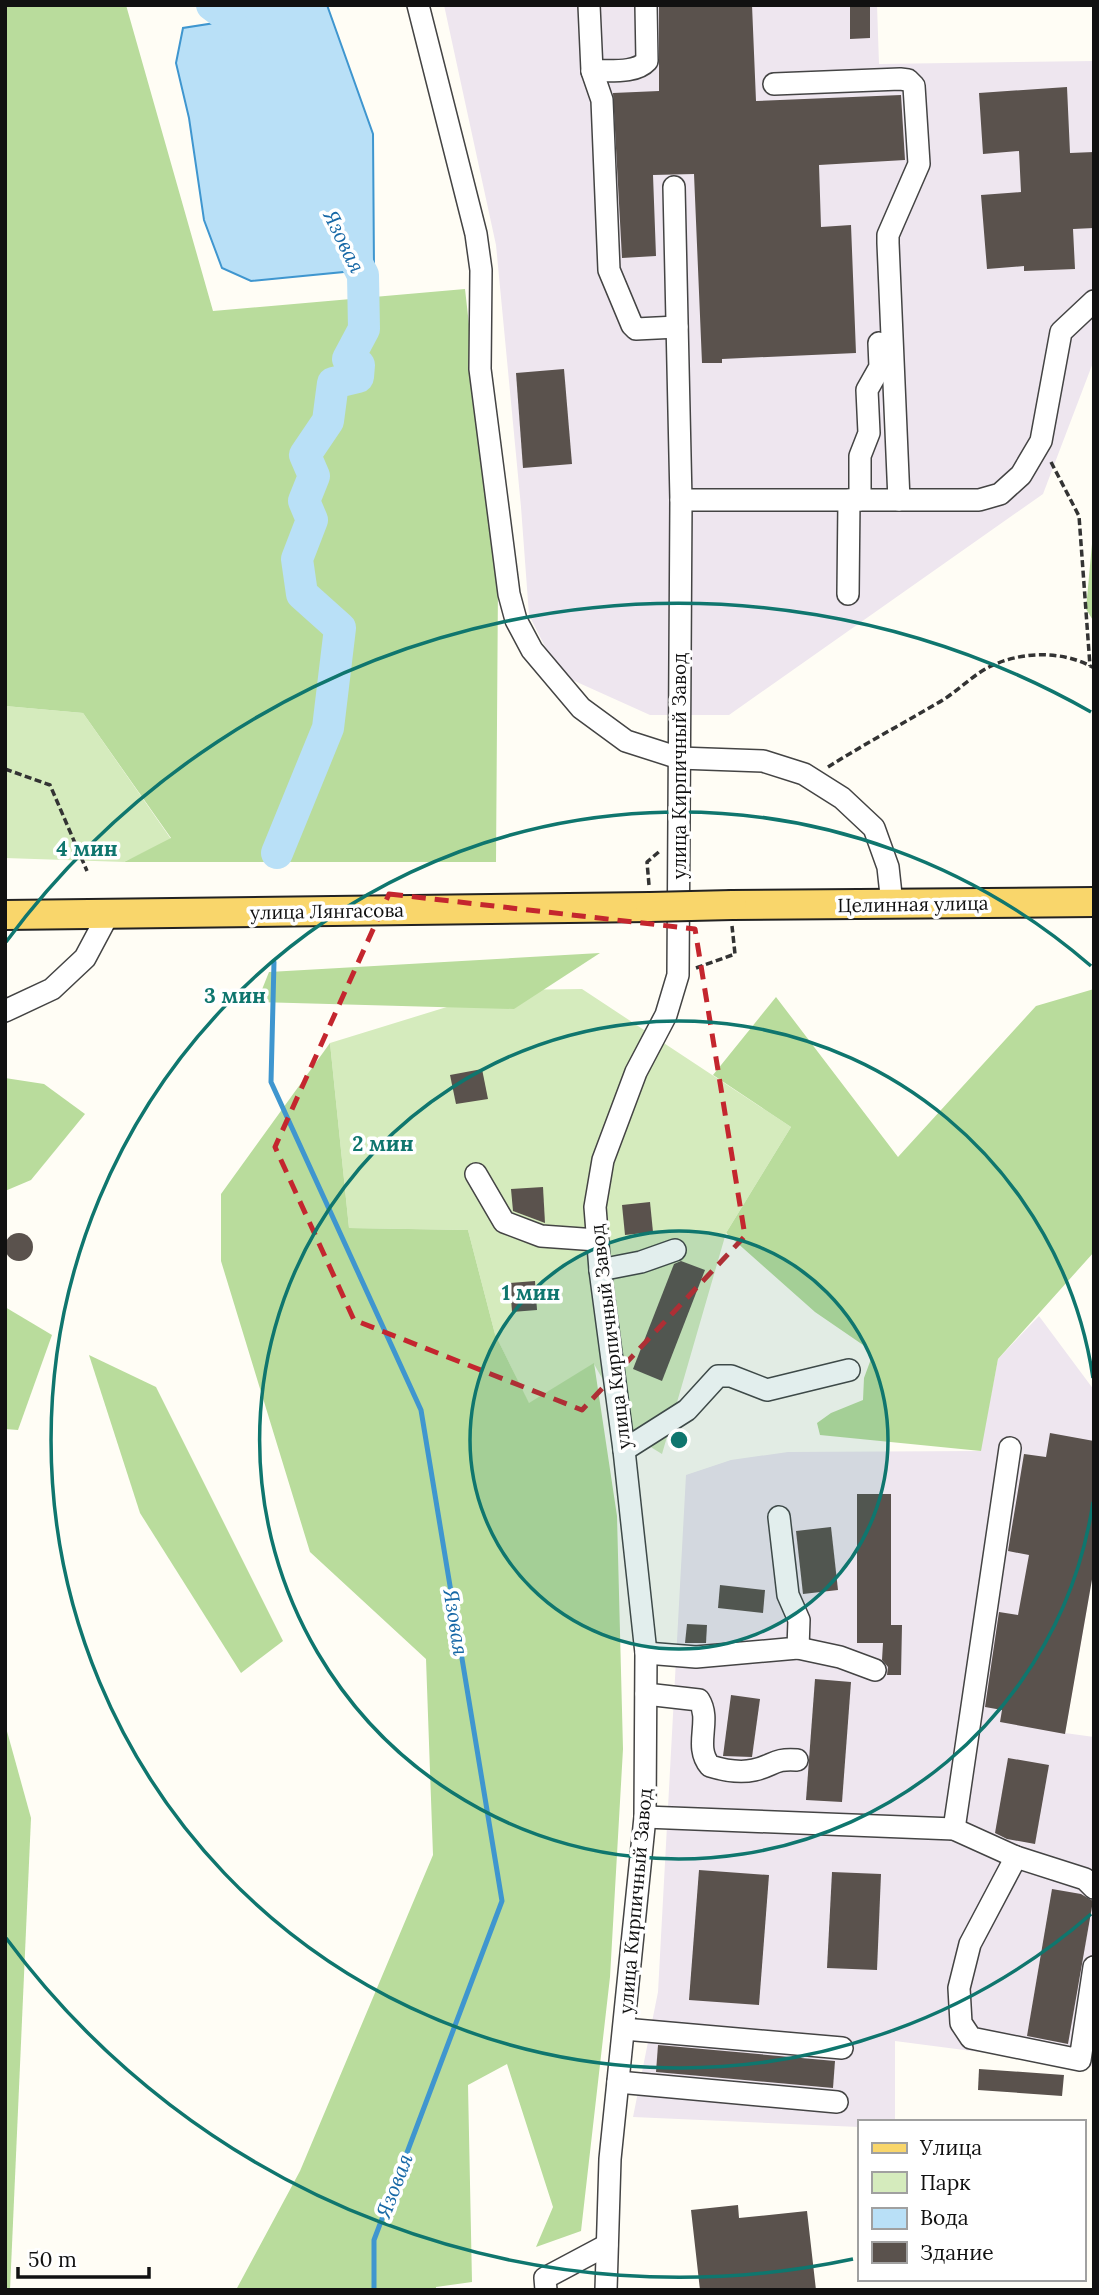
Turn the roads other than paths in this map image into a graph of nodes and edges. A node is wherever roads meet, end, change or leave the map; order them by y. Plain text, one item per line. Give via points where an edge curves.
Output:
1 (418, 5) edge
2 (589, 5) edge
3 (646, 5) edge
4 (592, 71) junction
5 (774, 84) dead end
6 (674, 187) dead end
7 (876, 256) dead end
8 (1094, 301) edge
9 (677, 327) junction
10 (681, 500) junction
11 (854, 500) junction
12 (899, 500) junction
13 (848, 594) dead end
14 (679, 758) junction
15 (1094, 902) edge
16 (892, 904) junction
17 (109, 914) junction
18 (5, 915) edge
19 (732, 915) joint
20 (5, 1011) edge
21 (476, 1174) dead end
22 (597, 1240) junction
23 (675, 1250) dead end
24 (600, 1270) junction
25 (849, 1370) dead end
26 (1010, 1448) dead end
27 (624, 1450) junction
28 (779, 1517) dead end
29 (798, 1648) junction
30 (646, 1653) junction
31 (875, 1670) dead end
32 (646, 1694) junction
33 (797, 1760) dead end
34 (645, 1817) junction
35 (954, 1829) junction
36 (1016, 1857) junction
37 (1094, 1888) edge
38 (1094, 1967) edge
39 (624, 2029) junction
40 (842, 2048) dead end
41 (618, 2082) junction
42 (837, 2102) dead end
43 (607, 2245) junction
44 (546, 2290) edge
45 (606, 2290) edge

1 - 14 street via 476,234 481,270 480,369 516,620 532,650 581,708 625,741
2 - 4 street
3 - 4 street via 647,61 634,69
4 - 9 street via 602,100 609,270 636,329
5 - 12 street via 900,79 914,86 919,164 888,243
6 - 9 street, улица Кирпичный Завод
7 - 11 street via 880,367 867,390 869,433 860,456
8 - 12 street via 1060,332 1041,441 1021,475 1000,494 979,499
9 - 10 street, улица Кирпичный Завод
10 - 11 street
10 - 14 street, улица Кирпичный Завод
11 - 12 street
11 - 13 street
14 - 16 street via 762,761 804,774 842,798 874,828 888,867
14 - 22 street, улица Кирпичный Завод via 678,975 666,1015 636,1072 603,1160 595,1207
15 - 16 main road, Целинная улица
16 - 19 main road, Целинная улица
17 - 18 main road, улица Лянгасова
17 - 19 main road, улица Лянгасова, bridge via 650,897
17 - 20 street via 85,958 52,989
21 - 22 street via 504,1222 541,1236
22 - 24 street, улица Кирпичный Завод
23 - 24 street
24 - 27 street, улица Кирпичный Завод
25 - 27 street via 767,1390 731,1376 718,1376 687,1410
26 - 35 street
27 - 30 street, улица Кирпичный Завод
28 - 29 street via 788,1595 799,1620
29 - 30 street via 696,1657
29 - 31 street
30 - 32 street, улица Кирпичный Завод
32 - 33 street via 699,1700 704,1707 703,1758 710,1766 746,1771 777,1760
32 - 34 street, улица Кирпичный Завод
34 - 35 street
34 - 39 street, улица Кирпичный Завод
35 - 36 street
36 - 37 street via 1085,1879
36 - 38 street via 970,1944 959,1989 961,2023 971,2038 1080,2060
39 - 40 street
39 - 41 street, улица Кирпичный Завод
41 - 42 street
41 - 43 street, улица Кирпичный Завод
43 - 44 street via 545,2278
43 - 45 street, улица Кирпичный Завод

